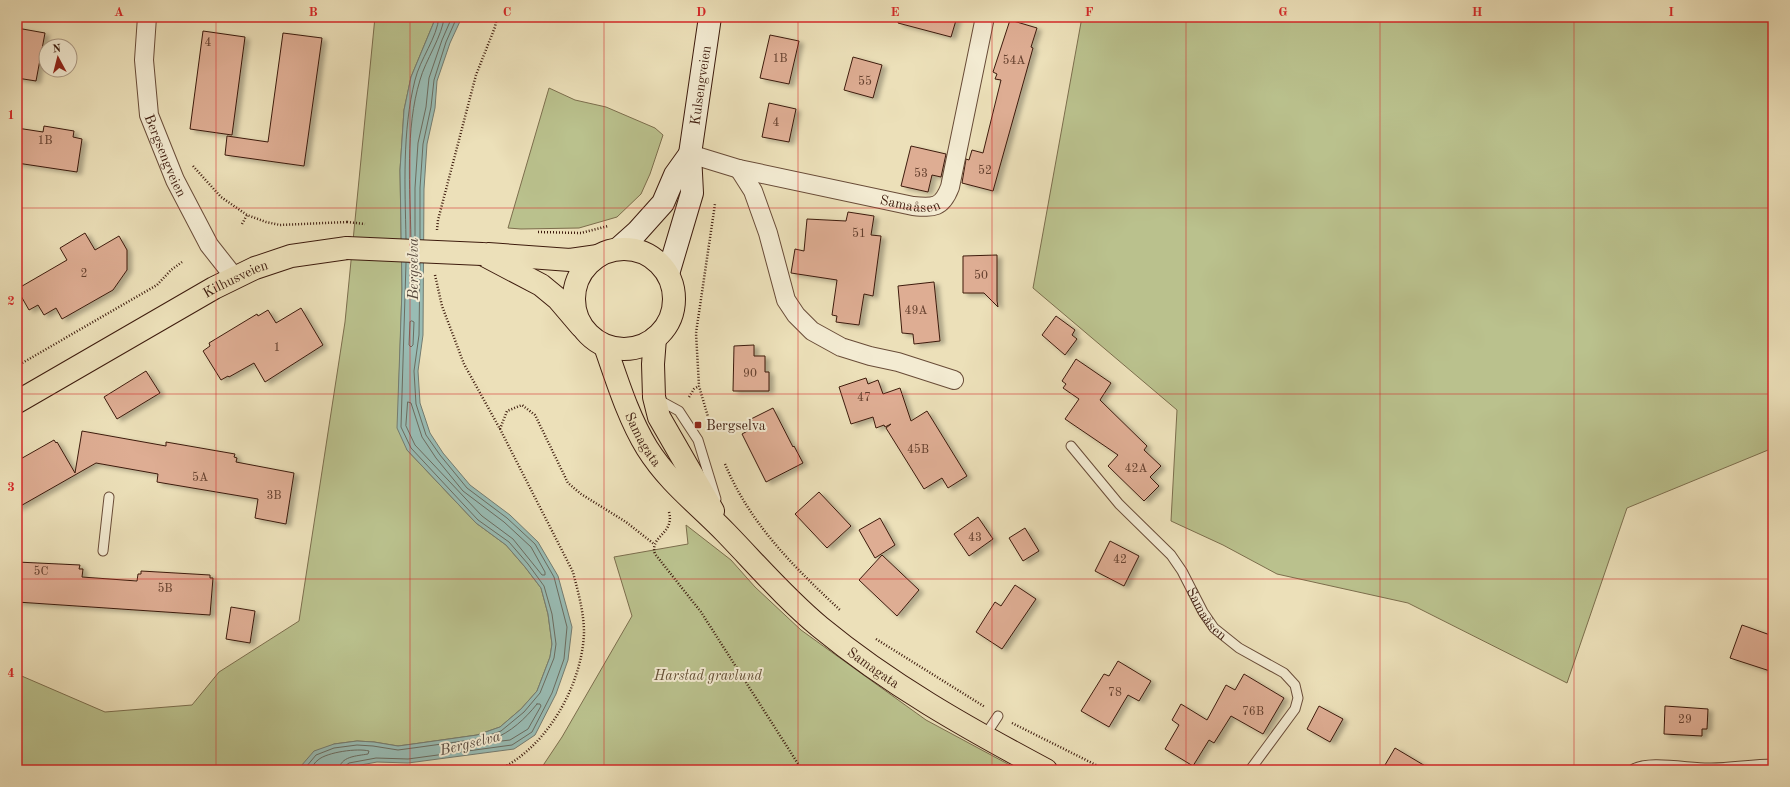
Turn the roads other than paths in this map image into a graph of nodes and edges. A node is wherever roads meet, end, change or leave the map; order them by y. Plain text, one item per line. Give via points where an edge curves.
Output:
1 (147, 17) edge
2 (710, 17) edge
3 (985, 17) edge
4 (690, 154) junction
5 (738, 169) junction
6 (618, 249) junction
7 (482, 254) junction
8 (598, 256) junction
9 (668, 274) junction
10 (235, 278) junction
11 (581, 326) junction
12 (655, 338) junction
13 (605, 346) junction
14 (954, 380) dead end
15 (17, 402) edge
16 (1071, 446) dead end
17 (109, 497) dead end
18 (726, 533) junction
19 (103, 550) dead end
20 (998, 716) road end
21 (984, 737) junction
22 (1773, 764) edge
23 (1046, 770) edge
24 (1250, 770) edge
25 (1632, 770) edge

1 - 10 street, Bergsengveien via 144,60 149,115 175,180 209,245
2 - 4 main road, Kulsengveien
3 - 5 street, Samaåsen via 950,187 946,198 940,203 930,208 913,206
4 - 5 street, Samaåsen
4 - 6 main road, Kulsengveien via 675,175 663,203
4 - 9 main road, Kulsengveien via 692,193
5 - 14 street via 753,192 763,219 786,300 812,332 841,347
6 - 8 main road
6 - 9 main road via 647,254
7 - 8 main road, Kilhusveien via 570,260
7 - 10 main road, Kilhusveien, bridge via 347,248 291,256
7 - 11 main road, Kilhusveien via 541,285 558,299
8 - 11 main road via 586,266 577,280 574,295 575,311
9 - 12 main road via 674,302 665,328
10 - 15 main road, Kilhusveien
11 - 13 main road via 592,338
12 - 13 main road via 634,348
12 - 18 main road, Samagata via 654,397 659,417
13 - 18 main road, Samagata via 625,402 647,447 675,485
16 - 24 lane, Samaåsen via 1119,504 1171,555 1214,628 1239,648 1284,673 1295,685 1298,698 1294,709
17 - 19 lane
18 - 21 main road, Samagata via 786,596 853,653 921,700
20 - 21 lane
21 - 23 main road, Samagata
22 - 25 lane via 1709,768 1667,765 1636,767

